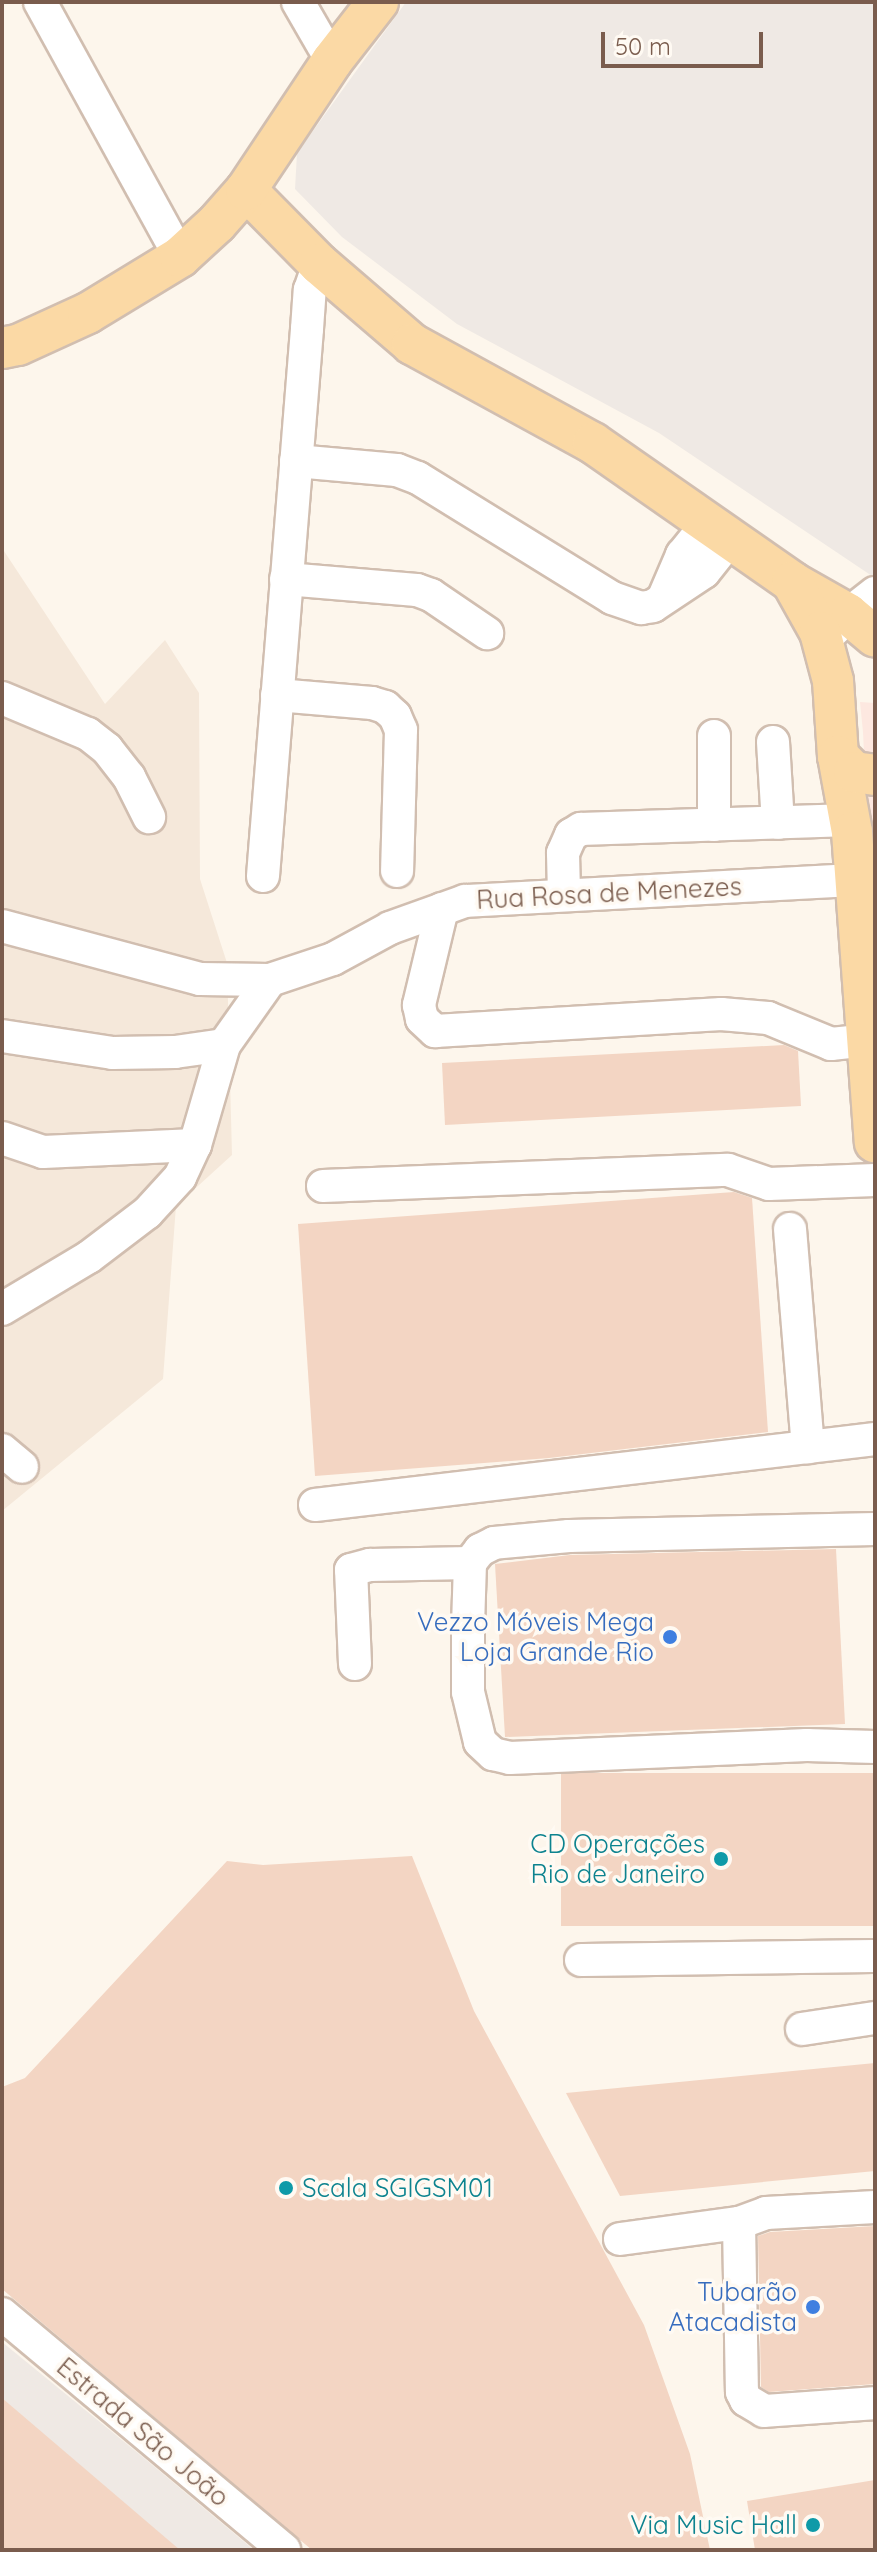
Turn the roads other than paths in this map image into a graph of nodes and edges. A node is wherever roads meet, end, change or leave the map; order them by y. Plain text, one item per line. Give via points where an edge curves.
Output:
1 (40, 2) edge
2 (298, 2) edge
3 (378, 2) edge
4 (332, 61) junction
5 (246, 190) junction
6 (180, 257) junction
7 (319, 264) junction
8 (2, 348) edge
9 (296, 461) junction
10 (720, 530) junction
11 (286, 579) junction
12 (792, 582) junction
13 (866, 615) edge
14 (487, 633) dead end
15 (875, 650) edge
16 (829, 664) junction
17 (277, 695) junction
18 (2, 698) edge
19 (714, 736) dead end
20 (773, 742) dead end
21 (838, 756) junction
22 (875, 775) edge
23 (859, 815) edge
24 (149, 817) dead end
25 (778, 823) junction
26 (714, 825) junction
27 (397, 871) dead end
28 (263, 876) dead end
29 (855, 880) junction
30 (564, 894) junction
31 (442, 909) junction
32 (2, 926) edge
33 (270, 980) junction
34 (2, 1036) edge
35 (868, 1040) junction
36 (224, 1045) junction
37 (2, 1138) edge
38 (875, 1142) edge
39 (195, 1145) junction
40 (875, 1180) edge
41 (323, 1186) dead end
42 (790, 1229) dead end
43 (2, 1309) edge
44 (875, 1439) edge
45 (808, 1447) junction
46 (315, 1505) dead end
47 (875, 1529) edge
48 (470, 1563) junction
49 (355, 1664) dead end
50 (875, 1747) edge
51 (875, 1956) edge
52 (581, 1960) dead end
53 (875, 2018) edge
54 (802, 2029) dead end
55 (875, 2207) edge
56 (739, 2223) junction
57 (620, 2239) dead end
58 (2, 2314) edge
59 (875, 2403) edge
60 (284, 2550) edge

1 - 6 street
2 - 4 street
3 - 4 main road
4 - 5 main road
5 - 6 main road
5 - 7 main road
6 - 8 main road via 88,313
7 - 9 street via 310,290
7 - 10 main road via 412,344 543,413
9 - 10 street via 397,470 442,491 628,606 653,606 704,572
9 - 11 street
10 - 12 main road
11 - 14 street via 417,590
11 - 17 street
12 - 13 main road
12 - 16 main road
13 - 16 street
15 - 16 main road
16 - 21 main road
17 - 27 street via 372,703 395,716 401,730
17 - 28 street
18 - 24 street via 77,728 107,749 129,777
19 - 26 street
20 - 25 street
21 - 22 main road via 854,772
21 - 23 main road
23 - 25 street
23 - 29 main road
25 - 26 street
26 - 30 street via 581,829 571,835 563,853
29 - 30 street, Rua Rosa de Menezes
29 - 35 main road
30 - 31 street, Rua Rosa de Menezes via 465,901
31 - 33 street, Rua Rosa de Menezes via 390,928 333,959
31 - 35 street via 419,1005 422,1019 435,1031 721,1014 768,1018 831,1044
32 - 33 street, Rua Rosa de Menezes via 200,979
33 - 36 street
34 - 36 street via 113,1053
35 - 38 main road
36 - 39 street
37 - 39 street via 43,1152
39 - 43 street via 180,1177 147,1213 89,1257
40 - 41 street via 785,1186 728,1170
42 - 45 street
44 - 45 street
45 - 46 street
47 - 48 street via 569,1536 494,1543
48 - 49 street via 351,1570
48 - 50 street via 468,1692 480,1742 493,1754 510,1758 807,1745
51 - 52 street
53 - 54 street
55 - 56 street via 766,2213
56 - 57 street
56 - 59 street via 746,2400 764,2411
58 - 60 street, Estrada São João

